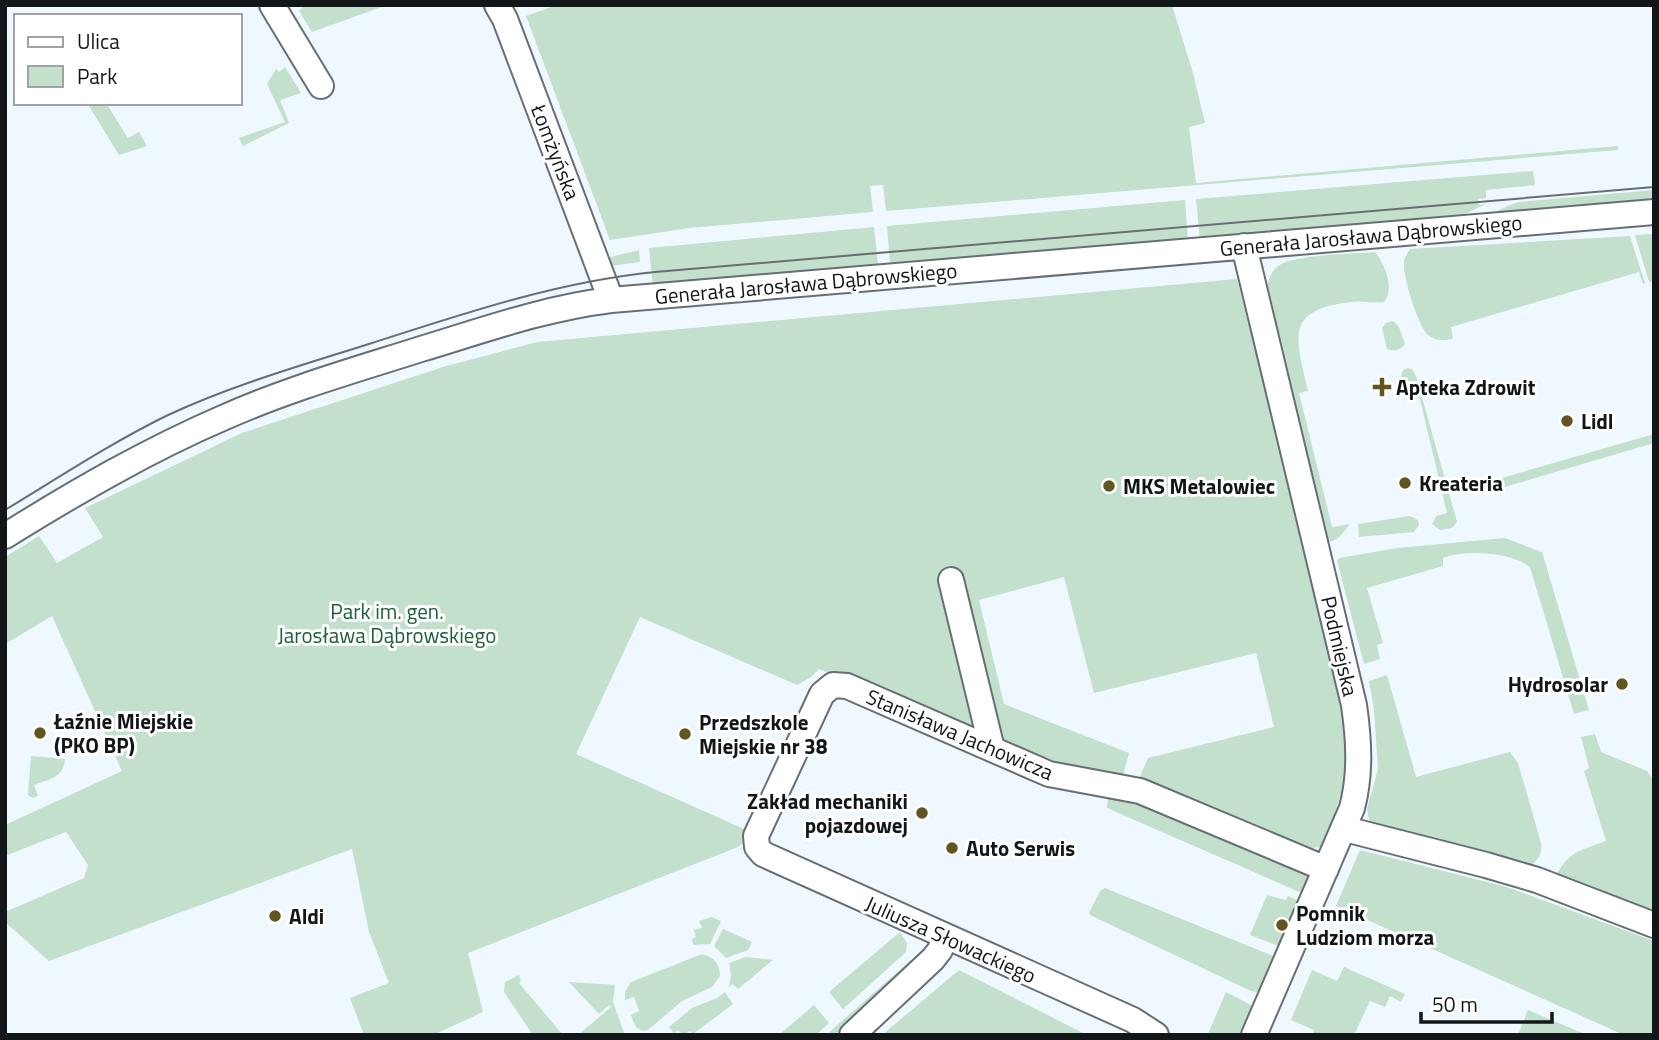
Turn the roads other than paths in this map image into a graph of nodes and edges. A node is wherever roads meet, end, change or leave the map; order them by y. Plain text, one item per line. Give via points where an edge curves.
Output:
1 (272, 5) edge
2 (497, 5) edge
3 (321, 86) dead end
4 (1654, 212) edge
5 (1244, 246) junction
6 (611, 300) junction
7 (5, 536) edge
8 (951, 580) dead end
9 (992, 749) junction
10 (1345, 829) junction
11 (756, 836) joint
12 (1326, 869) junction
13 (1654, 925) edge
14 (945, 937) junction
15 (852, 1035) edge
16 (1156, 1035) edge
17 (1254, 1035) edge

1 - 3 street
2 - 6 street, Łomżyńska
4 - 5 street, Generała Jarosława Dąbrowskiego
5 - 6 street, Generała Jarosława Dąbrowskiego
5 - 10 street, Podmiejska via 1354,705 1357,785
6 - 7 street, Generała Jarosława Dąbrowskiego via 528,316 273,397 130,462
8 - 9 street
9 - 11 street, Stanisława Jachowicza via 847,686 833,685 817,700
9 - 12 street, Stanisława Jachowicza via 1049,774 1140,791
10 - 12 street, Podmiejska
10 - 13 street via 1525,876
11 - 14 street, Juliusza Słowackiego via 763,854
12 - 17 street, Podmiejska
14 - 15 street via 933,959
14 - 16 street, Juliusza Słowackiego via 1133,1020

